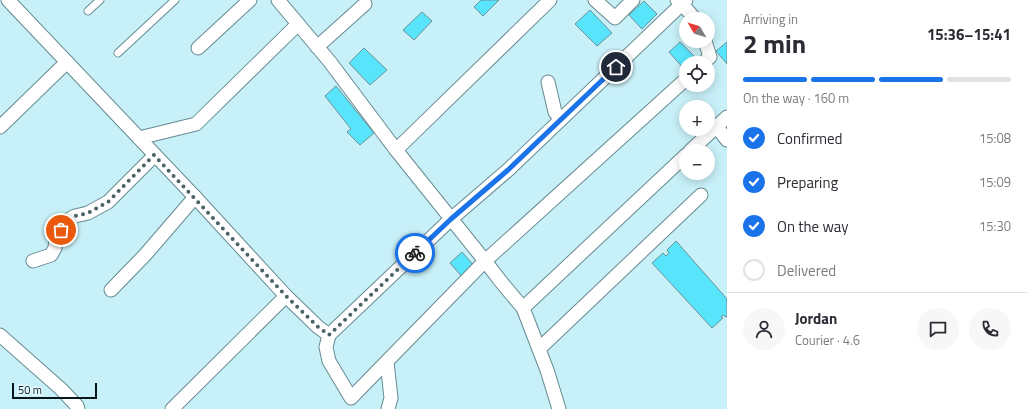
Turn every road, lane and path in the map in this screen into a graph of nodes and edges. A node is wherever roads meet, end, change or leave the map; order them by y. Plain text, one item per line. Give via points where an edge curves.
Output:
1 (8, 0) edge
2 (100, 0) edge
3 (175, 0) edge
4 (250, 0) edge
5 (278, 0) edge
6 (550, 0) edge
7 (595, 0) edge
8 (633, 0) edge
9 (682, 1) edge
10 (365, 4) dead end
11 (88, 11) dead end
12 (690, 12) edge
13 (298, 24) junction
14 (317, 47) junction
15 (198, 48) dead end
16 (118, 53) dead end
17 (67, 62) junction
18 (548, 82) dead end
19 (679, 85) edge
20 (727, 117) edge
21 (561, 119) junction
22 (716, 126) junction
23 (0, 127) edge
24 (139, 138) junction
25 (727, 140) edge
26 (697, 144) edge
27 (396, 150) junction
28 (154, 155) junction
29 (679, 162) edge
30 (701, 195) dead end
31 (195, 198) junction
32 (451, 219) junction
33 (33, 261) dead end
34 (485, 261) junction
35 (111, 290) dead end
36 (286, 296) junction
37 (523, 308) junction
38 (0, 335) edge
39 (329, 335) junction
40 (539, 350) junction
41 (387, 362) junction
42 (352, 404) edge
43 (78, 409) edge
44 (172, 409) edge
45 (388, 409) edge
46 (559, 409) edge

1 - 17 street
2 - 11 lane
3 - 16 lane
4 - 15 street
5 - 13 street
6 - 27 street
7 - 8 street via 615,18
9 - 12 street
9 - 21 street
10 - 14 street
13 - 14 street
13 - 24 street via 196,124
14 - 27 street
17 - 23 street
17 - 24 street
18 - 21 street via 556,112
19 - 34 street
20 - 22 street
21 - 32 street via 508,170
22 - 25 street
22 - 26 street
24 - 28 street
27 - 32 street
28 - 31 street
28 - 33 street via 108,202 66,221 56,238 51,255
29 - 37 street
30 - 40 street
31 - 35 street
31 - 36 street
32 - 34 street
32 - 39 street
34 - 37 street
34 - 41 street
36 - 39 street
36 - 44 street
37 - 40 street
38 - 43 street via 61,389
39 - 42 street via 326,347 329,361
40 - 46 street
41 - 42 street
41 - 45 street via 391,398

